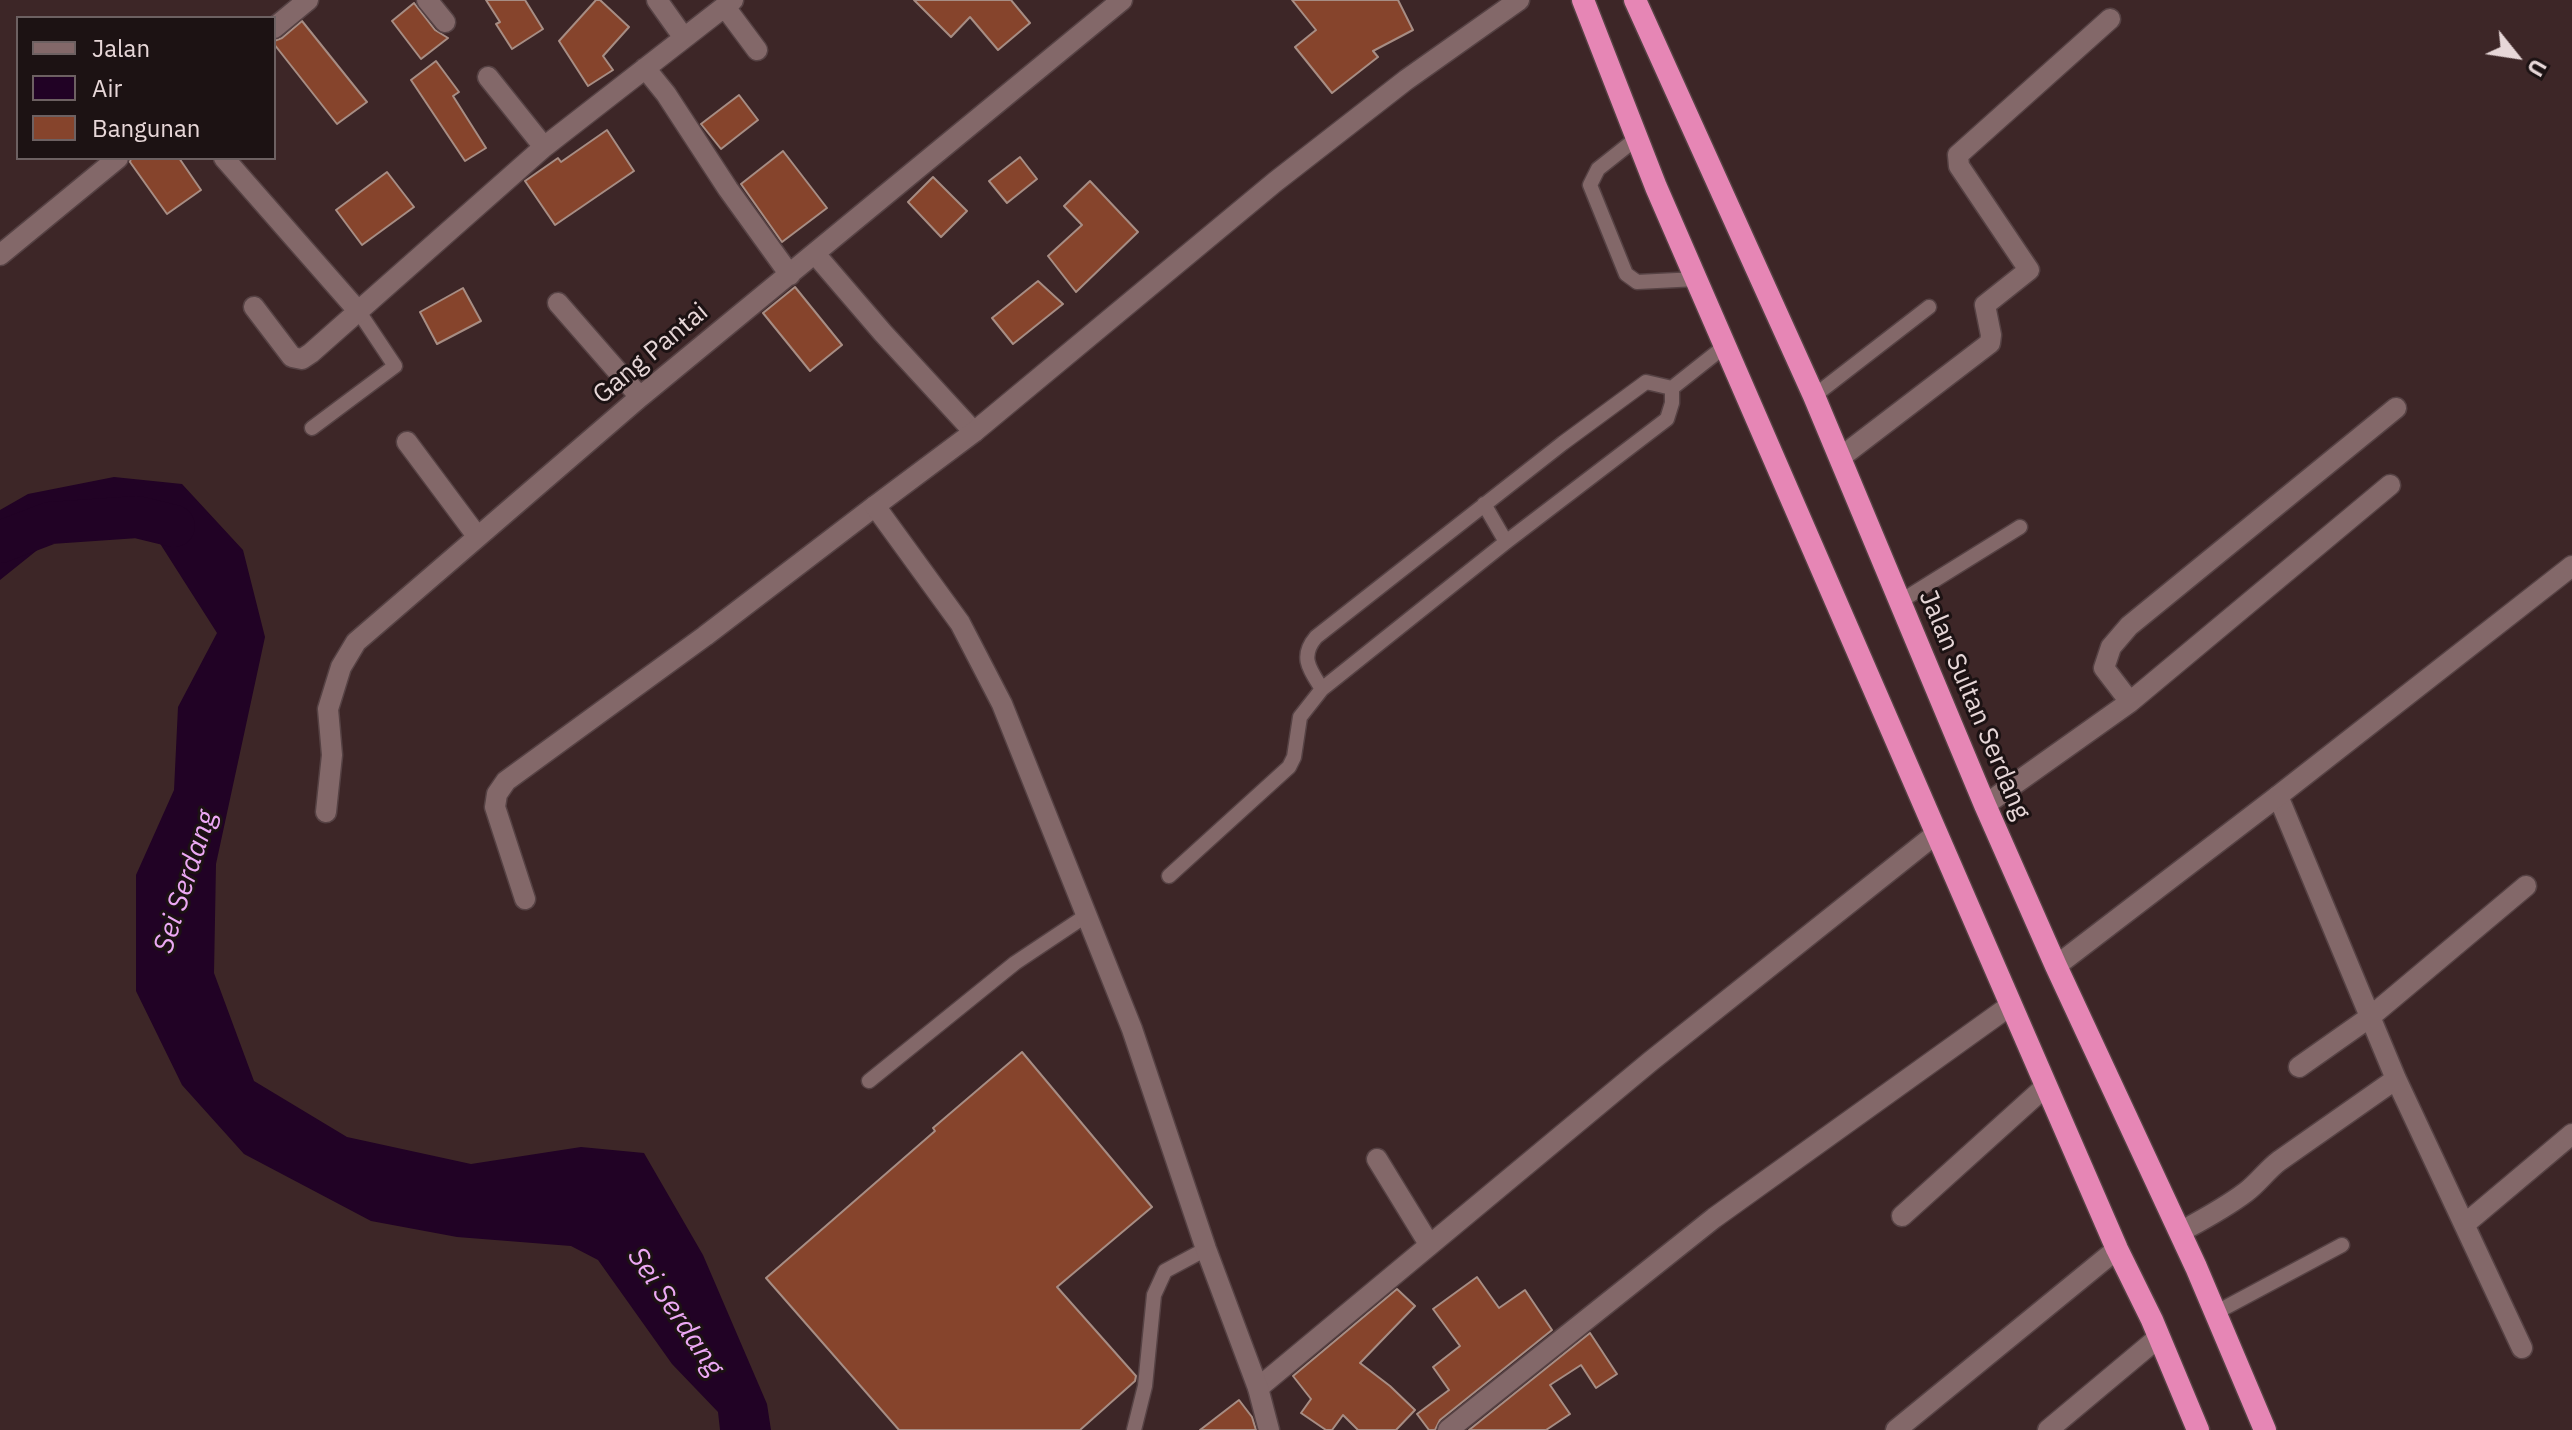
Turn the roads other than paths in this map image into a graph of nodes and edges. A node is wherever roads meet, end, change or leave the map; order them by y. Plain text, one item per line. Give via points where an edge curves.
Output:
1 (308, 0) edge
2 (427, 0) edge
3 (657, 0) edge
4 (1122, 0) edge
5 (1519, 0) edge
6 (1583, 0) edge
7 (1635, 0) edge
8 (729, 3) edge
9 (2110, 19) dead end
10 (445, 22) dead end
11 (276, 26) edge
12 (684, 38) junction
13 (757, 50) dead end
14 (645, 68) junction
15 (488, 77) dead end
16 (1637, 138) junction
17 (544, 147) junction
18 (116, 160) edge
19 (226, 160) edge
20 (0, 255) edge
21 (816, 255) junction
22 (790, 275) junction
23 (1697, 279) junction
24 (558, 303) dead end
25 (254, 307) dead end
26 (1929, 307) dead end
27 (359, 312) junction
28 (1725, 346) junction
29 (1672, 388) junction
30 (1814, 396) junction
31 (640, 397) junction
32 (2396, 408) dead end
33 (312, 428) dead end
34 (974, 432) junction
35 (407, 442) dead end
36 (1841, 457) junction
37 (2390, 485) dead end
38 (1484, 504) junction
39 (875, 506) junction
40 (2020, 527) dead end
41 (477, 536) junction
42 (1506, 542) junction
43 (2572, 566) edge
44 (1901, 601) junction
45 (1322, 689) junction
46 (2130, 702) junction
47 (2278, 796) junction
48 (1985, 805) junction
49 (326, 812) dead end
50 (1937, 833) junction
51 (1169, 876) dead end
52 (2526, 886) dead end
53 (525, 899) dead end
54 (1087, 915) junction
55 (2056, 966) junction
56 (2011, 1005) junction
57 (2370, 1017) junction
58 (2299, 1067) dead end
59 (2396, 1079) junction
60 (869, 1081) dead end
61 (2046, 1086) junction
62 (2572, 1134) edge
63 (1377, 1159) dead end
64 (1902, 1216) dead end
65 (2465, 1224) junction
66 (2180, 1232) junction
67 (1429, 1244) junction
68 (2342, 1245) dead end
69 (1206, 1249) junction
70 (2117, 1249) junction
71 (2215, 1313) junction
72 (2159, 1337) junction
73 (2522, 1348) dead end
74 (1258, 1388) junction
75 (1134, 1430) edge
76 (1269, 1430) edge
77 (1448, 1430) edge
78 (1896, 1430) edge
79 (2048, 1430) edge
80 (2198, 1430) edge
81 (2265, 1430) edge

1 - 11 street
2 - 10 street
3 - 12 street
4 - 21 street, Gang Pantai
5 - 34 street via 1275,182
6 - 16 highway
7 - 30 highway, Jalan Sultan Serdang
8 - 12 street
8 - 13 street
9 - 36 street via 1958,155 1959,166 2029,270 1985,305 1990,343
12 - 14 street
14 - 17 street
14 - 22 street
15 - 17 street
16 - 23 highway
16 - 23 lane via 1598,169 1590,185 1626,274 1637,282
17 - 27 street
18 - 20 street
19 - 27 street
21 - 22 street, Gang Pantai
21 - 34 street
22 - 31 street, Gang Pantai
23 - 28 highway
24 - 31 street
25 - 27 street via 298,359
26 - 30 lane
27 - 33 lane via 395,366
28 - 29 lane
28 - 50 highway
29 - 38 lane via 1646,382
29 - 42 lane via 1667,419
30 - 36 highway, Jalan Sultan Serdang
31 - 41 street, Gang Pantai
32 - 46 street via 2129,626 2111,647 2104,668
34 - 39 street
35 - 41 street
36 - 44 highway, Jalan Sultan Serdang
37 - 46 street
38 - 42 lane
38 - 45 lane via 1316,637 1305,657
39 - 53 street via 506,781 495,807
39 - 54 street via 960,623 980,660
40 - 44 lane
41 - 49 street, Gang Pantai via 345,656 328,709 332,767
42 - 45 lane
43 - 47 street
44 - 48 highway, Jalan Sultan Serdang
45 - 51 lane via 1300,717 1289,767
46 - 48 street
47 - 55 street
47 - 57 street
48 - 55 highway, Jalan Sultan Serdang
50 - 56 highway
50 - 67 street
52 - 57 street
54 - 60 lane via 1015,963
54 - 69 street via 1132,1029
55 - 66 highway, Jalan Sultan Serdang
56 - 61 highway
56 - 77 street via 1714,1218
57 - 58 street
57 - 59 street
59 - 65 street
59 - 66 street via 2279,1161 2250,1189
61 - 64 street
61 - 70 highway
62 - 65 street
63 - 67 street
65 - 73 street
66 - 71 highway, Jalan Sultan Serdang
67 - 74 street
68 - 71 lane
69 - 74 street
69 - 75 lane via 1172,1265 1160,1279
70 - 72 highway
70 - 78 street
71 - 81 highway, Jalan Sultan Serdang
72 - 79 street
72 - 80 highway
74 - 76 street

